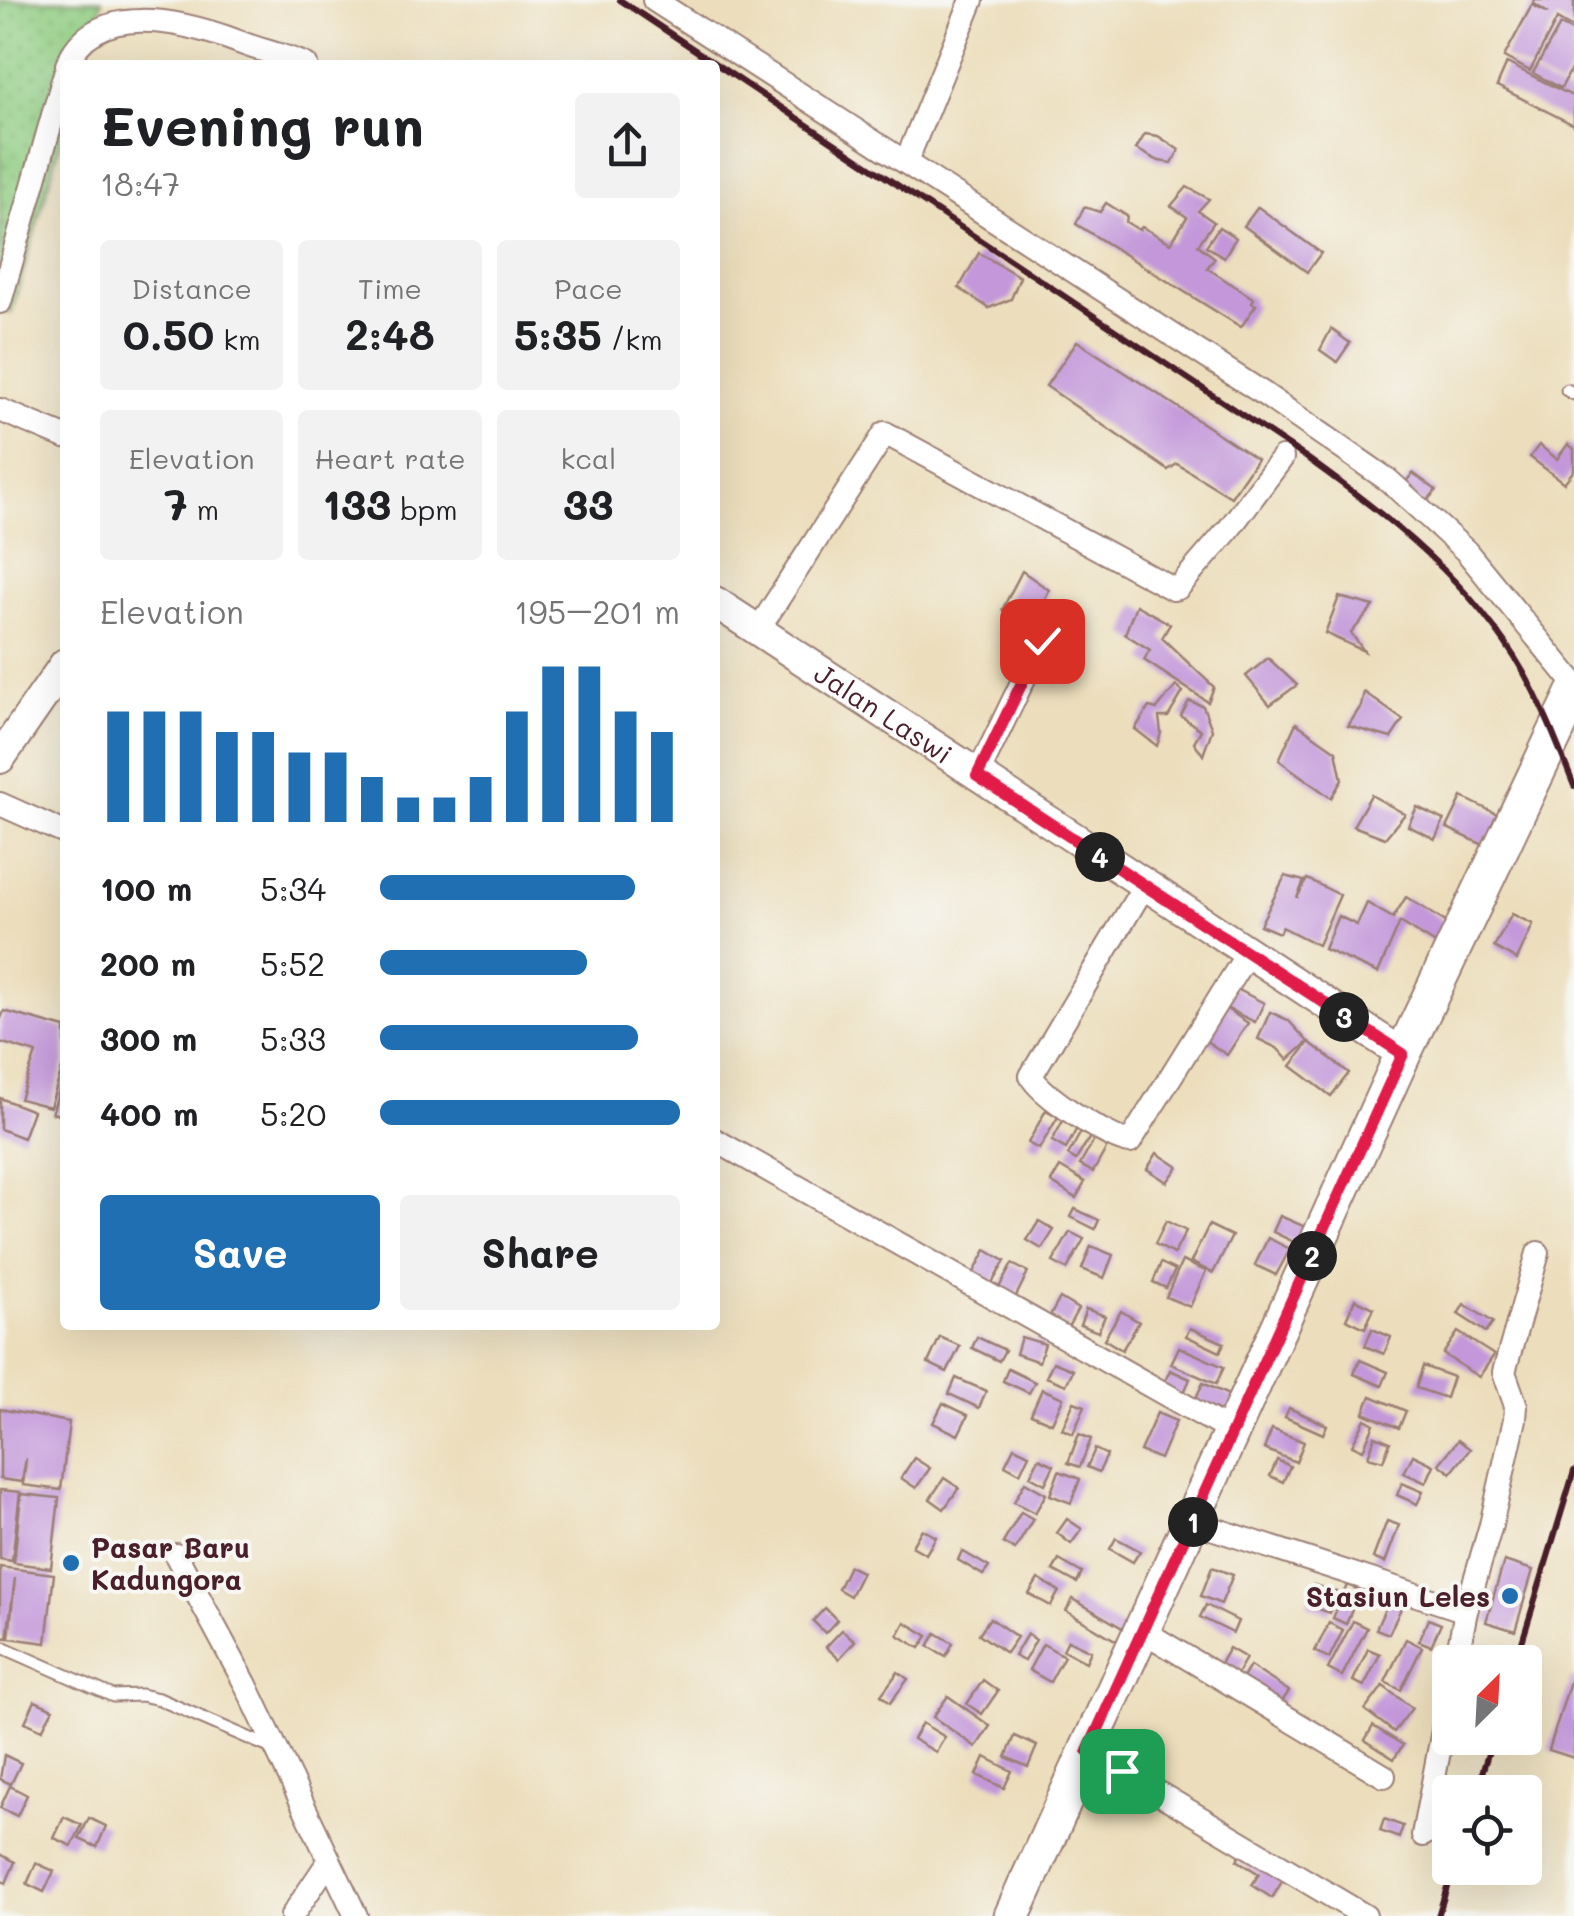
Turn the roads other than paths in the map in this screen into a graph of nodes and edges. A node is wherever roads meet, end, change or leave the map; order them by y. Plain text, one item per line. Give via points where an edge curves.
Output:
1 (654, 0) edge
2 (972, 0) edge
3 (68, 60) edge
4 (292, 60) edge
5 (60, 91) edge
6 (906, 162) junction
7 (0, 302) edge
8 (0, 410) edge
9 (60, 434) edge
10 (1282, 458) dead end
11 (720, 605) edge
12 (758, 630) junction
13 (1042, 641) dead end
14 (60, 671) edge
15 (1574, 683) edge
16 (1574, 694) edge
17 (0, 758) edge
18 (977, 776) junction
19 (0, 804) edge
20 (60, 831) edge
21 (1144, 886) junction
22 (1247, 954) junction
23 (1403, 1054) junction
24 (720, 1143) edge
25 (1538, 1252) dead end
26 (1232, 1432) junction
27 (1193, 1522) junction
28 (176, 1555) dead end
29 (1466, 1611) junction
30 (1143, 1630) junction
31 (1459, 1645) edge
32 (0, 1646) edge
33 (277, 1750) junction
34 (1088, 1751) junction
35 (1438, 1755) edge
36 (1384, 1776) dead end
37 (1423, 1835) dead end
38 (329, 1861) junction
39 (292, 1916) edge
40 (356, 1916) edge
41 (1012, 1916) edge
42 (1365, 1916) edge

1 - 6 street
2 - 6 street
3 - 4 street via 83,32 104,16 135,9 161,12
5 - 7 street
6 - 15 street via 1388,480 1466,551
8 - 9 street
10 - 12 street via 1174,589 885,433
11 - 12 street, Jalan Laswi
12 - 18 street, Jalan Laswi
13 - 18 street
14 - 17 street
16 - 23 main road
18 - 21 street, Jalan Laswi
19 - 20 street
21 - 22 street, Jalan Laswi
21 - 22 street via 1031,1076 1046,1093 1130,1142
22 - 23 street, Jalan Laswi
23 - 26 main road
24 - 26 street
25 - 29 street via 1504,1372 1515,1420
26 - 27 main road
27 - 29 street
27 - 30 main road
28 - 33 street
29 - 31 street
30 - 34 main road
30 - 36 street
32 - 33 lane via 113,1696 159,1699
33 - 38 street
34 - 41 main road
34 - 42 street
35 - 37 street
38 - 39 street
38 - 40 street

